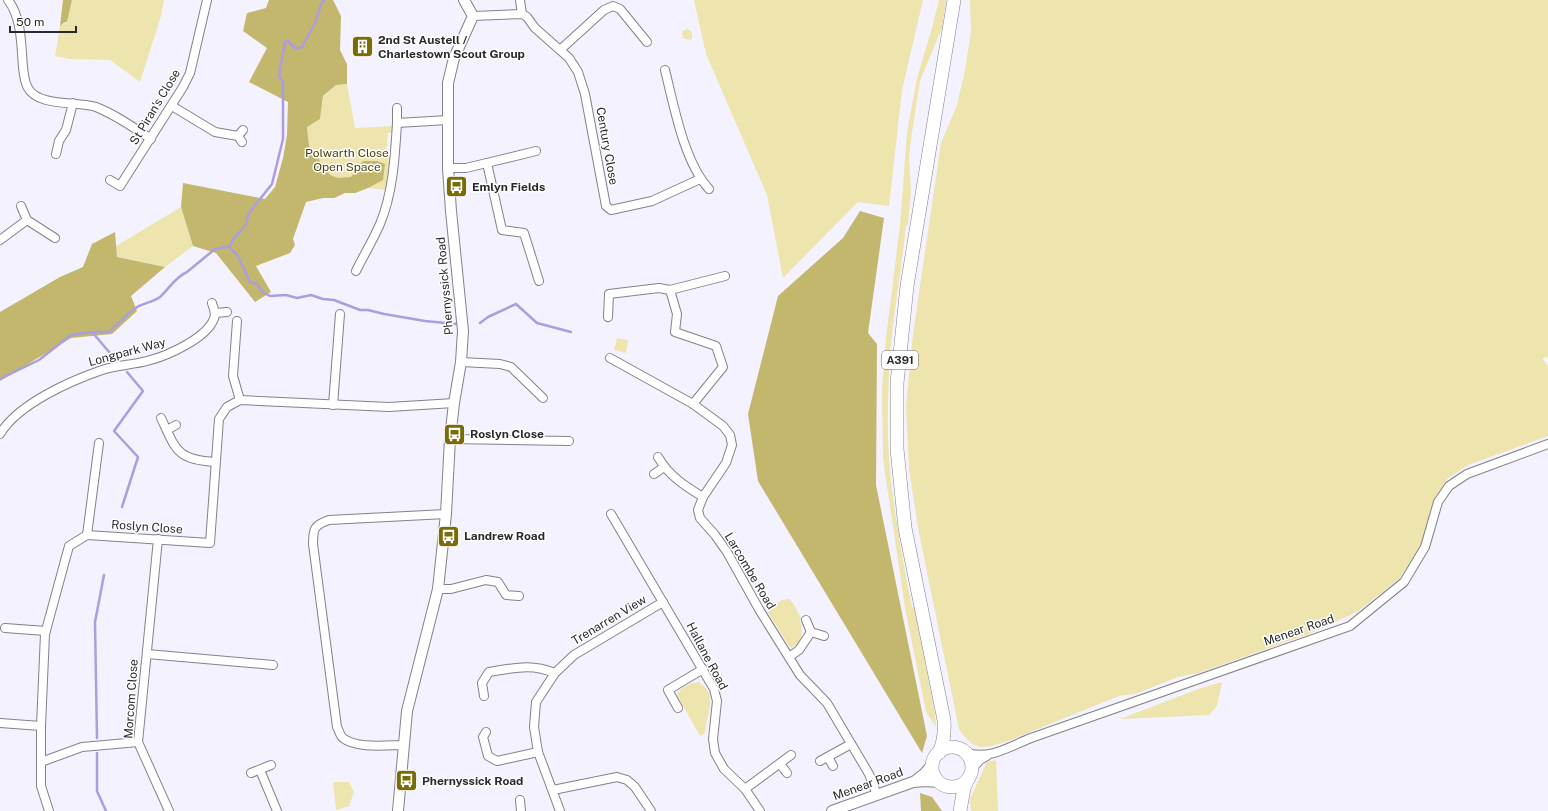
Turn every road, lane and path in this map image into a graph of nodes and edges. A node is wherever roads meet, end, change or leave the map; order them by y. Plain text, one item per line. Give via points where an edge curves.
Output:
1 (8, 0) edge
2 (208, 0) edge
3 (464, 0) edge
4 (520, 0) edge
5 (954, 0) edge
6 (522, 14) junction
7 (472, 16) junction
8 (647, 42) dead end
9 (560, 50) junction
10 (664, 70) dead end
11 (72, 103) junction
12 (172, 106) junction
13 (397, 108) dead end
14 (448, 120) junction
15 (397, 123) junction
16 (241, 136) dead end
17 (151, 139) junction
18 (536, 151) dead end
19 (56, 154) dead end
20 (487, 162) junction
21 (448, 168) junction
22 (700, 179) junction
23 (110, 180) dead end
24 (709, 189) dead end
25 (20, 206) dead end
26 (27, 220) junction
27 (55, 238) dead end
28 (0, 240) edge
29 (356, 271) dead end
30 (725, 276) dead end
31 (540, 281) dead end
32 (670, 290) junction
33 (212, 303) dead end
34 (227, 312) dead end
35 (215, 313) junction
36 (340, 314) dead end
37 (608, 317) dead end
38 (238, 321) dead end
39 (610, 358) dead end
40 (461, 362) junction
41 (542, 398) dead end
42 (240, 400) junction
43 (454, 403) junction
44 (693, 404) junction
45 (333, 405) junction
46 (161, 418) dead end
47 (176, 425) dead end
48 (167, 430) junction
49 (0, 434) edge
50 (450, 439) junction
51 (569, 442) dead end
52 (99, 443) dead end
53 (1548, 444) edge
54 (658, 457) dead end
55 (215, 462) junction
56 (664, 467) junction
57 (654, 474) dead end
58 (703, 497) junction
59 (446, 514) junction
60 (611, 514) dead end
61 (87, 535) junction
62 (158, 539) junction
63 (438, 589) junction
64 (519, 596) dead end
65 (663, 602) junction
66 (806, 620) dead end
67 (5, 628) dead end
68 (46, 630) junction
69 (811, 632) junction
70 (824, 636) dead end
71 (147, 654) junction
72 (789, 657) junction
73 (273, 665) dead end
74 (703, 669) junction
75 (556, 673) junction
76 (484, 696) dead end
77 (678, 708) dead end
78 (944, 720) junction
79 (0, 722) edge
80 (41, 726) junction
81 (486, 732) dead end
82 (138, 742) junction
83 (851, 744) junction
84 (404, 745) junction
85 (962, 751) junction
86 (538, 752) junction
87 (938, 753) junction
88 (790, 755) dead end
89 (988, 755) junction
90 (828, 757) junction
91 (820, 761) dead end
92 (41, 762) junction
93 (780, 764) junction
94 (271, 765) dead end
95 (932, 765) junction
96 (833, 766) dead end
97 (260, 770) junction
98 (251, 773) dead end
99 (787, 773) dead end
100 (970, 774) junction
101 (913, 782) junction
102 (941, 783) junction
103 (745, 789) junction
104 (553, 790) junction
105 (878, 795) junction
106 (520, 800) dead end
107 (836, 810) edge
108 (49, 811) edge
109 (169, 811) edge
110 (277, 811) edge
111 (398, 811) edge
112 (522, 811) edge
113 (560, 811) edge
114 (651, 811) edge
115 (760, 811) edge
116 (960, 811) edge

1 - 11 street via 14,8 18,24 28,88 46,100
2 - 12 street, St Piran's Close via 190,73
3 - 7 street
4 - 6 street
5 - 78 highway, A391 via 907,286 897,391 897,449 905,528
6 - 7 street
6 - 9 street, Century Close
7 - 14 street, Phernyssick Road via 454,58 448,83
8 - 9 street via 620,9 613,6 604,10
9 - 22 street, Century Close via 578,72 585,94 606,206 611,210 652,201
10 - 22 street via 680,132
11 - 17 street via 94,106 115,115
11 - 19 street via 66,130 59,141
12 - 16 street via 215,132
12 - 17 street, St Piran's Close
13 - 15 street
14 - 15 street
14 - 21 street, Phernyssick Road
15 - 29 street via 395,161 386,203 380,223
17 - 23 street, St Piran's Close via 120,186
18 - 20 street
20 - 21 street via 466,168
20 - 31 street via 502,230 524,233
21 - 40 street, Phernyssick Road via 463,332
22 - 24 street
25 - 26 street
26 - 27 street
26 - 28 street
30 - 32 street
32 - 37 street via 659,288 609,294
32 - 44 street via 676,314 675,332 716,346 722,367
33 - 35 street
34 - 35 street
35 - 49 street, Longpark Way via 212,323 179,350 147,362 103,369 75,380 35,400 5,426
36 - 45 street
38 - 42 street via 233,376
39 - 44 street, Larcombe Road
40 - 41 street via 511,367
40 - 43 street, Phernyssick Road
42 - 45 street
42 - 55 street, Roslyn Close via 228,407 219,418
43 - 45 street via 389,407
43 - 50 street, Phernyssick Road
44 - 58 street, Larcombe Road via 723,426 730,435 732,445 726,463
46 - 48 street
47 - 48 street
48 - 55 street via 177,449 186,457
50 - 51 street
50 - 59 street, Phernyssick Road
52 - 61 street
53 - 89 street, Menear Road via 1467,474 1449,486 1438,502 1425,547 1404,582 1350,626 1038,735
54 - 56 street
55 - 62 street, Roslyn Close via 210,543
56 - 57 street
56 - 58 street via 682,484
58 - 72 street, Larcombe Road via 698,510 700,518 727,552 760,612
59 - 63 street, Phernyssick Road
59 - 84 street via 329,520 318,523 313,532 337,727 342,738 354,744
60 - 65 street, Hallane Road
61 - 62 street, Roslyn Close
61 - 68 street via 69,546
62 - 71 street, Morcom Close
63 - 64 street via 451,589 486,580 498,582 506,595
63 - 84 street, Phernyssick Road via 407,711
65 - 74 street, Hallane Road
65 - 75 street, Trenarren View via 574,654
66 - 69 street
67 - 68 street
68 - 80 street
69 - 70 street
69 - 72 street via 800,650
71 - 73 street, Morcom Close
71 - 82 street, Morcom Close
72 - 83 street, Larcombe Road via 800,675 827,703
74 - 77 street via 668,690
74 - 103 street, Hallane Road via 714,689 717,701 713,739 715,753 724,769
75 - 76 street via 532,666 489,672 482,683
75 - 86 street, Trenarren View via 536,702 534,727
78 - 85 highway, A391
78 - 87 highway, A391 via 945,732
79 - 80 street
80 - 92 street
81 - 86 street via 483,737 488,756 497,761
82 - 92 street via 82,747
82 - 109 street, Morcom Close
83 - 90 street
83 - 105 street, Larcombe Road
84 - 111 street, Phernyssick Road
85 - 87 highway via 946,748
85 - 89 street, Menear Road via 973,755
85 - 100 highway via 970,760
86 - 104 street, Trenarren View
87 - 95 highway
88 - 93 street
89 - 100 street, Menear Road via 980,760
90 - 91 street
90 - 96 street
92 - 108 street via 41,786
93 - 99 street
93 - 103 street
94 - 97 street
95 - 101 street, Menear Road
95 - 102 highway via 934,774
97 - 98 street
97 - 110 street
100 - 102 highway via 961,785 952,787
100 - 116 highway via 964,788
101 - 102 street, Menear Road
101 - 105 street, Menear Road
102 - 116 highway via 950,792
103 - 115 street, Hallane Road
104 - 113 street, Trenarren View
104 - 114 street via 617,778 627,780 635,787
105 - 107 street, Menear Road
106 - 112 street

